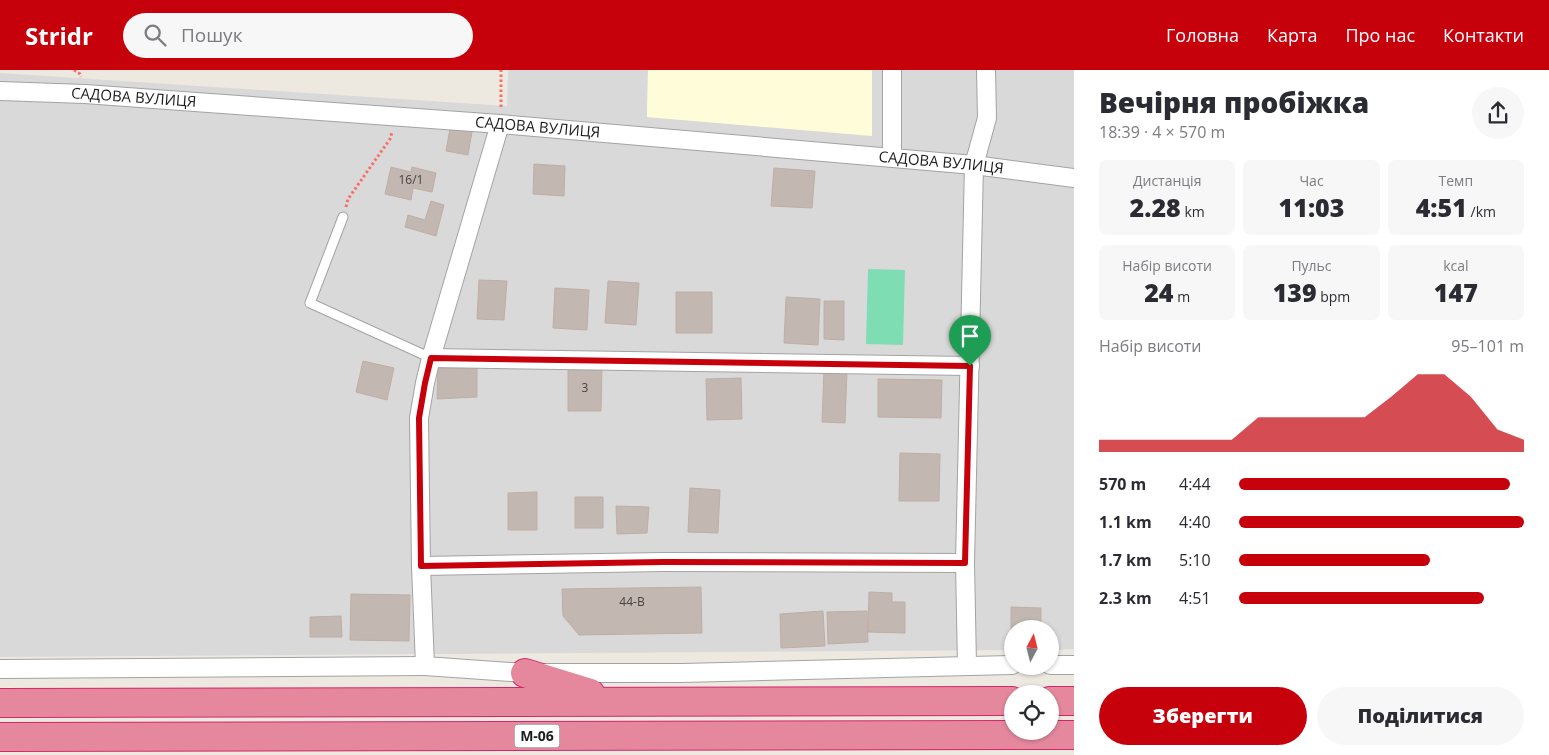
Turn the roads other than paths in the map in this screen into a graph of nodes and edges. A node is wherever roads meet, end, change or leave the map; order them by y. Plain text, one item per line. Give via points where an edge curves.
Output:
1 (892, 70) edge
2 (986, 70) edge
3 (0, 91) edge
4 (500, 124) junction
5 (892, 158) junction
6 (974, 165) junction
7 (1074, 178) edge
8 (343, 217) road end
9 (431, 358) junction
10 (970, 366) junction
11 (965, 563) junction
12 (421, 566) junction
13 (1004, 665) edge
14 (1059, 665) edge
15 (1074, 665) edge
16 (425, 666) junction
17 (967, 666) junction
18 (0, 669) edge
19 (525, 673) junction
20 (615, 701) junction
21 (1004, 701) edge
22 (1059, 701) edge
23 (1074, 701) edge
24 (0, 703) edge
25 (1074, 735) edge
26 (0, 736) edge

1 - 5 street
2 - 6 street via 987,118
3 - 4 street, САДОВА ВУЛИЦЯ via 85,94
4 - 5 street, САДОВА ВУЛИЦЯ
4 - 9 street
5 - 6 street, САДОВА ВУЛИЦЯ
6 - 7 street, САДОВА ВУЛИЦЯ
6 - 10 street
8 - 9 lane via 310,302
9 - 10 street
9 - 12 street via 419,418
10 - 11 street
11 - 12 street via 663,562
11 - 17 street
12 - 16 street
13 - 17 street
14 - 15 street
16 - 18 street
16 - 19 street
17 - 19 street
19 - 20 highway
20 - 21 highway
20 - 24 highway
22 - 23 highway
25 - 26 highway, М-06

